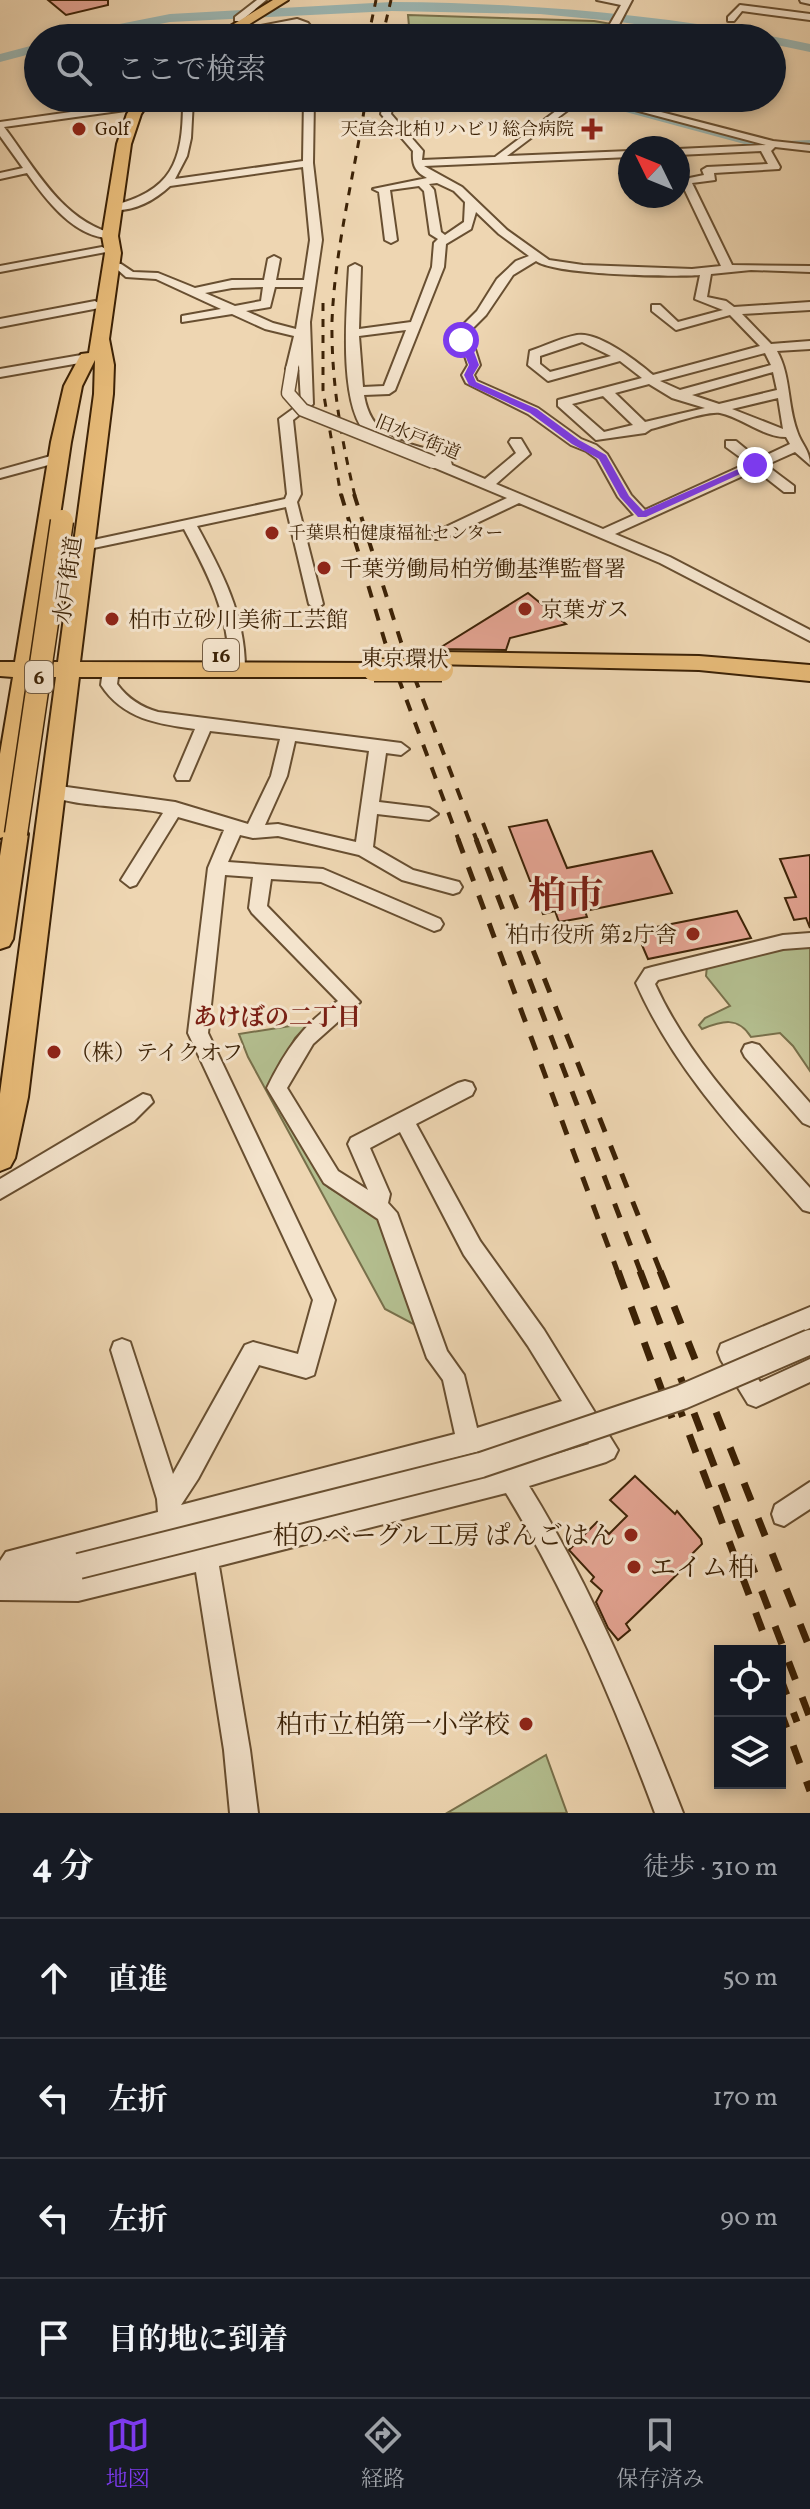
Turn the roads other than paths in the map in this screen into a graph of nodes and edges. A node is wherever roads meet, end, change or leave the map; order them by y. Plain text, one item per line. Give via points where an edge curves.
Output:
1 (262, 0) edge
2 (271, 0) edge
3 (282, 0) edge
4 (289, 0) edge
5 (601, 0) edge
6 (627, 3) edge
7 (810, 17) edge
8 (731, 19) dead end
9 (239, 24) edge
10 (240, 24) edge
11 (241, 24) edge
12 (242, 24) edge
13 (273, 24) edge
14 (302, 24) edge
15 (616, 24) edge
16 (85, 112) edge
17 (138, 112) edge
18 (190, 112) edge
19 (309, 112) edge
20 (386, 112) edge
21 (560, 112) edge
22 (646, 112) edge
23 (0, 127) edge
24 (770, 146) junction
25 (810, 148) edge
26 (690, 151) edge
27 (618, 154) edge
28 (502, 159) junction
29 (308, 163) junction
30 (417, 163) junction
31 (30, 169) junction
32 (0, 176) edge
33 (438, 179) junction
34 (170, 183) junction
35 (422, 183) junction
36 (474, 203) junction
37 (114, 208) junction
38 (445, 239) junction
39 (391, 240) dead end
40 (106, 243) junction
41 (536, 257) junction
42 (274, 259) dead end
43 (111, 266) junction
44 (355, 267) dead end
45 (0, 269) edge
46 (728, 269) junction
47 (810, 269) edge
48 (706, 271) junction
49 (269, 283) junction
50 (311, 283) junction
51 (193, 292) junction
52 (95, 305) junction
53 (810, 306) edge
54 (656, 308) dead end
55 (236, 310) junction
56 (732, 311) junction
57 (2, 319) edge
58 (186, 319) dead end
59 (414, 326) junction
60 (303, 328) junction
61 (355, 333) junction
62 (100, 338) junction
63 (810, 345) edge
64 (768, 348) junction
65 (0, 357) edge
66 (621, 357) junction
67 (87, 358) junction
68 (779, 367) junction
69 (18, 368) junction
70 (0, 373) edge
71 (651, 378) junction
72 (357, 391) junction
73 (605, 391) junction
74 (782, 393) junction
75 (677, 395) junction
76 (717, 409) junction
77 (645, 429) junction
78 (788, 433) junction
79 (516, 442) dead end
80 (731, 444) dead end
81 (795, 447) junction
82 (58, 458) junction
83 (810, 461) edge
84 (755, 465) junction
85 (451, 469) junction
86 (0, 474) edge
87 (487, 484) junction
88 (789, 489) dead end
89 (519, 498) junction
90 (290, 502) junction
91 (642, 515) junction
92 (68, 520) junction
93 (189, 524) junction
94 (605, 533) junction
95 (438, 536) dead end
96 (84, 546) junction
97 (316, 604) dead end
98 (810, 636) edge
99 (0, 654) edge
100 (27, 661) junction
101 (68, 661) junction
102 (238, 662) junction
103 (440, 664) junction
104 (0, 669) edge
105 (111, 670) junction
106 (810, 673) edge
107 (810, 685) edge
108 (205, 724) junction
109 (289, 734) junction
110 (378, 748) junction
111 (401, 749) dead end
112 (183, 776) dead end
113 (3, 787) edge
114 (52, 791) junction
115 (369, 807) junction
116 (175, 808) junction
117 (429, 814) dead end
118 (244, 830) junction
119 (16, 832) edge
120 (364, 850) junction
121 (217, 868) junction
122 (263, 871) junction
123 (130, 880) dead end
124 (453, 887) dead end
125 (434, 924) dead end
126 (0, 939) edge
127 (810, 940) edge
128 (752, 1051) dead end
129 (0, 1068) edge
130 (465, 1089) dead end
131 (143, 1102) dead end
132 (810, 1117) edge
133 (404, 1120) junction
134 (0, 1158) edge
135 (0, 1190) edge
136 (810, 1203) edge
137 (376, 1207) junction
138 (810, 1317) edge
139 (810, 1342) edge
140 (122, 1350) dead end
141 (810, 1370) edge
142 (578, 1407) junction
143 (492, 1436) junction
144 (468, 1442) junction
145 (510, 1480) junction
146 (810, 1494) edge
147 (169, 1510) junction
148 (784, 1514) dead end
149 (206, 1559) junction
150 (0, 1586) edge
151 (244, 1813) edge
152 (669, 1813) edge

1 - 9 street
2 - 10 highway
3 - 11 highway
4 - 12 highway
5 - 6 street
6 - 15 street
7 - 8 street via 740,8
13 - 14 street
16 - 23 street
17 - 37 highway, 水戸街道 / 6 via 124,144
18 - 34 street
19 - 29 street, 旧水戸街道
20 - 30 street via 418,151
21 - 28 street
22 - 24 street
23 - 31 street
24 - 25 street
24 - 26 street
24 - 46 street via 766,151 775,167 707,170 711,178 685,180
27 - 28 street
28 - 30 street
29 - 34 street
29 - 50 street, 旧水戸街道 via 317,229
30 - 33 street
31 - 32 street
31 - 40 street via 59,206
33 - 35 street
33 - 36 street
34 - 37 street via 144,202
35 - 38 street via 429,190 436,234
35 - 39 street via 381,189
36 - 38 street via 469,204 469,226
36 - 41 street
37 - 40 highway, 水戸街道 / 6
38 - 59 street
40 - 43 highway, 水戸街道 / 6
40 - 45 street
40 - 52 highway, 水戸街道 / 6
41 - 48 street via 583,268
41 - 91 street via 502,277 488,305 462,332 474,365 468,375 472,383 533,411 602,457
42 - 49 street
43 - 51 street via 130,275 158,276
43 - 62 highway, 水戸街道 / 6
44 - 61 street
46 - 47 street
46 - 48 street
48 - 56 street via 701,299
49 - 50 street
49 - 51 street
49 - 55 street via 266,304
50 - 60 street, 旧水戸街道
51 - 55 street
52 - 57 street
52 - 67 highway, 水戸街道 / 6
53 - 56 street
54 - 56 street via 676,326
55 - 58 street
55 - 60 street via 269,326
56 - 64 street
59 - 61 street
59 - 72 street via 389,390
60 - 85 street, 旧水戸街道, bridge via 288,393 303,410
60 - 90 street via 307,404 286,419 294,494
61 - 72 street
62 - 92 highway, 水戸街道 / 6
62 - 96 highway, 6 via 103,393
63 - 64 street
64 - 68 street
64 - 71 street
65 - 69 street
66 - 66 street via 581,338 535,351 534,365 548,377
66 - 71 street
67 - 69 street
67 - 82 highway, 6 via 73,386
67 - 92 highway, 水戸街道 / 6
68 - 74 street
68 - 75 street
69 - 70 street
71 - 73 street
71 - 75 street
72 - 85 street via 359,407 373,431 444,458
73 - 77 street
73 - 77 street via 563,403 601,437
74 - 76 street
74 - 78 street
75 - 76 street
76 - 77 street
76 - 78 street
78 - 81 street
79 - 87 street via 523,454
80 - 84 street
81 - 83 street
81 - 84 street
82 - 86 street
82 - 100 highway, 6
84 - 88 street
84 - 91 street
85 - 87 street, 旧水戸街道
87 - 89 street, 旧水戸街道
89 - 94 street, 旧水戸街道
89 - 95 street
90 - 93 street
90 - 97 street
91 - 94 street
92 - 119 highway, 水戸街道 / 6, bridge
93 - 96 street
93 - 102 street via 236,625
94 - 98 street, 旧水戸街道
96 - 101 highway, 6
99 - 100 highway, 東京環状 / 16
100 - 101 highway, 東京環状 / 16
100 - 104 highway, 東京環状 / 16
100 - 113 highway
101 - 102 highway, 東京環状 / 16
101 - 105 highway, 東京環状 / 16
101 - 114 highway
102 - 103 highway, 東京環状 / 16, bridge
102 - 105 highway, 東京環状 / 16
103 - 106 highway, 東京環状 / 16 via 699,663
103 - 107 highway, 東京環状 / 16
105 - 108 street via 109,685 127,706 163,719
108 - 109 street
108 - 112 street
109 - 110 street
109 - 118 street via 279,776
110 - 111 street
110 - 115 street
113 - 119 highway
114 - 116 street
114 - 134 highway via 14,1097
115 - 117 street
115 - 120 street
116 - 118 street
116 - 123 street
118 - 120 street via 278,830
118 - 121 street
119 - 126 highway, 水戸街道 / 6
119 - 129 highway, 水戸街道 / 6
120 - 124 street via 408,875
121 - 122 street
121 - 147 street via 198,1033 324,1300 306,1367 253,1353
122 - 125 street via 323,876
122 - 137 street via 258,908 351,1002 323,1019 302,1042 277,1088 331,1177
127 - 136 street via 652,974 645,983 695,1070
128 - 132 street
130 - 133 street
131 - 135 street
133 - 137 street via 358,1144 380,1194
133 - 142 street via 472,1248
137 - 144 street via 386,1213 438,1358 453,1375
138 - 141 street via 729,1352 756,1396
139 - 150 street, bridge via 682,1397 481,1465
140 - 147 street
142 - 143 street
142 - 145 street via 606,1450
143 - 144 street
143 - 145 street
144 - 147 street
145 - 149 street
145 - 152 street via 555,1550
146 - 148 street
147 - 150 street via 15,1561
149 - 150 street via 78,1589
149 - 151 street

